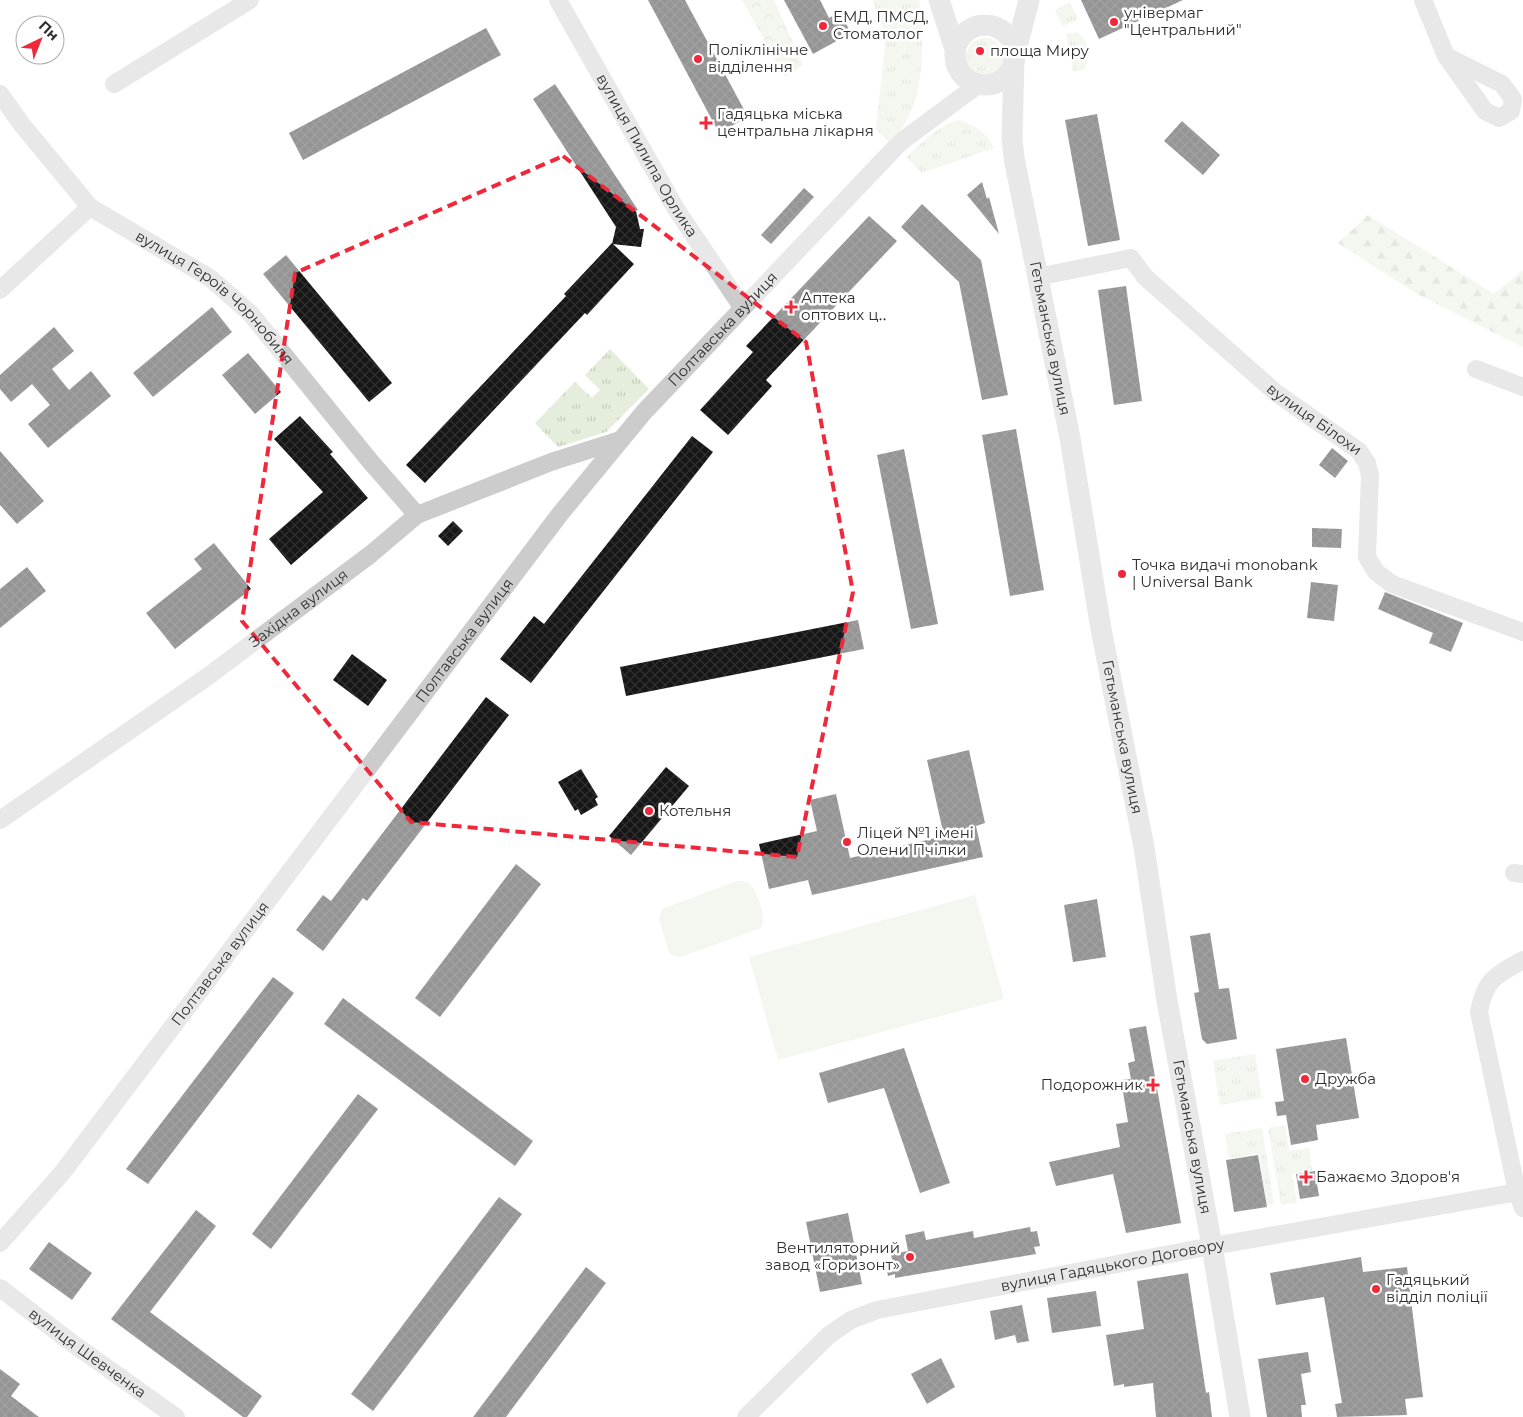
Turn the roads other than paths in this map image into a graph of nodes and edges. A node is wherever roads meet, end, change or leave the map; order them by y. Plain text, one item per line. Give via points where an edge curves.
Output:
1 (250, 0) edge
2 (558, 0) edge
3 (939, 0) edge
4 (1029, 0) edge
5 (1423, 0) edge
6 (955, 50) junction
7 (1446, 56) dead end
8 (1014, 58) junction
9 (114, 84) dead end
10 (979, 84) junction
11 (0, 94) edge
12 (90, 207) junction
13 (1037, 276) junction
14 (0, 290) edge
15 (742, 308) junction
16 (1476, 369) dead end
17 (1523, 388) edge
18 (620, 440) junction
19 (417, 515) junction
20 (1523, 632) edge
21 (0, 820) edge
22 (1523, 960) edge
23 (1521, 1197) edge
24 (0, 1243) edge
25 (1212, 1246) junction
26 (0, 1288) edge
27 (176, 1417) edge
28 (746, 1417) edge
29 (1240, 1417) edge

1 - 9 street
2 - 15 street, вулиця Пилипа Орлика via 676,209
3 - 6 street
4 - 8 street
5 - 7 street
6 - 8 street via 963,34 987,25 1009,37
6 - 10 street via 957,66 962,74
8 - 10 street via 1005,77 997,82
8 - 13 street, Гетьманська вулиця via 1012,138
10 - 15 street, Полтавська вулиця via 902,141
11 - 12 street, вулиця Героїв Чорнобиля
12 - 14 street
12 - 19 street, вулиця Героїв Чорнобиля via 210,278 250,313
13 - 20 street, вулиця Білохи via 1131,258 1144,277 1275,392 1358,451 1367,463 1370,475 1368,557 1376,572 1392,584
13 - 25 street, Гетьманська вулиця via 1070,438 1105,648 1144,846 1167,1001
15 - 18 street, Полтавська вулиця
16 - 17 street
18 - 19 street, Західна вулиця via 551,462
18 - 24 street, Полтавська вулиця via 560,514 62,1173
19 - 21 street, Західна вулиця via 371,554 207,677
22 - 23 street, вулиця Гадяцького Договору via 1492,977 1483,994 1479,1012
23 - 25 street, вулиця Гадяцького Договору
25 - 28 street, вулиця Гадяцького Договору via 877,1310 851,1320 829,1335
25 - 29 street, Гетьманська вулиця
26 - 27 street, вулиця Шевченка

